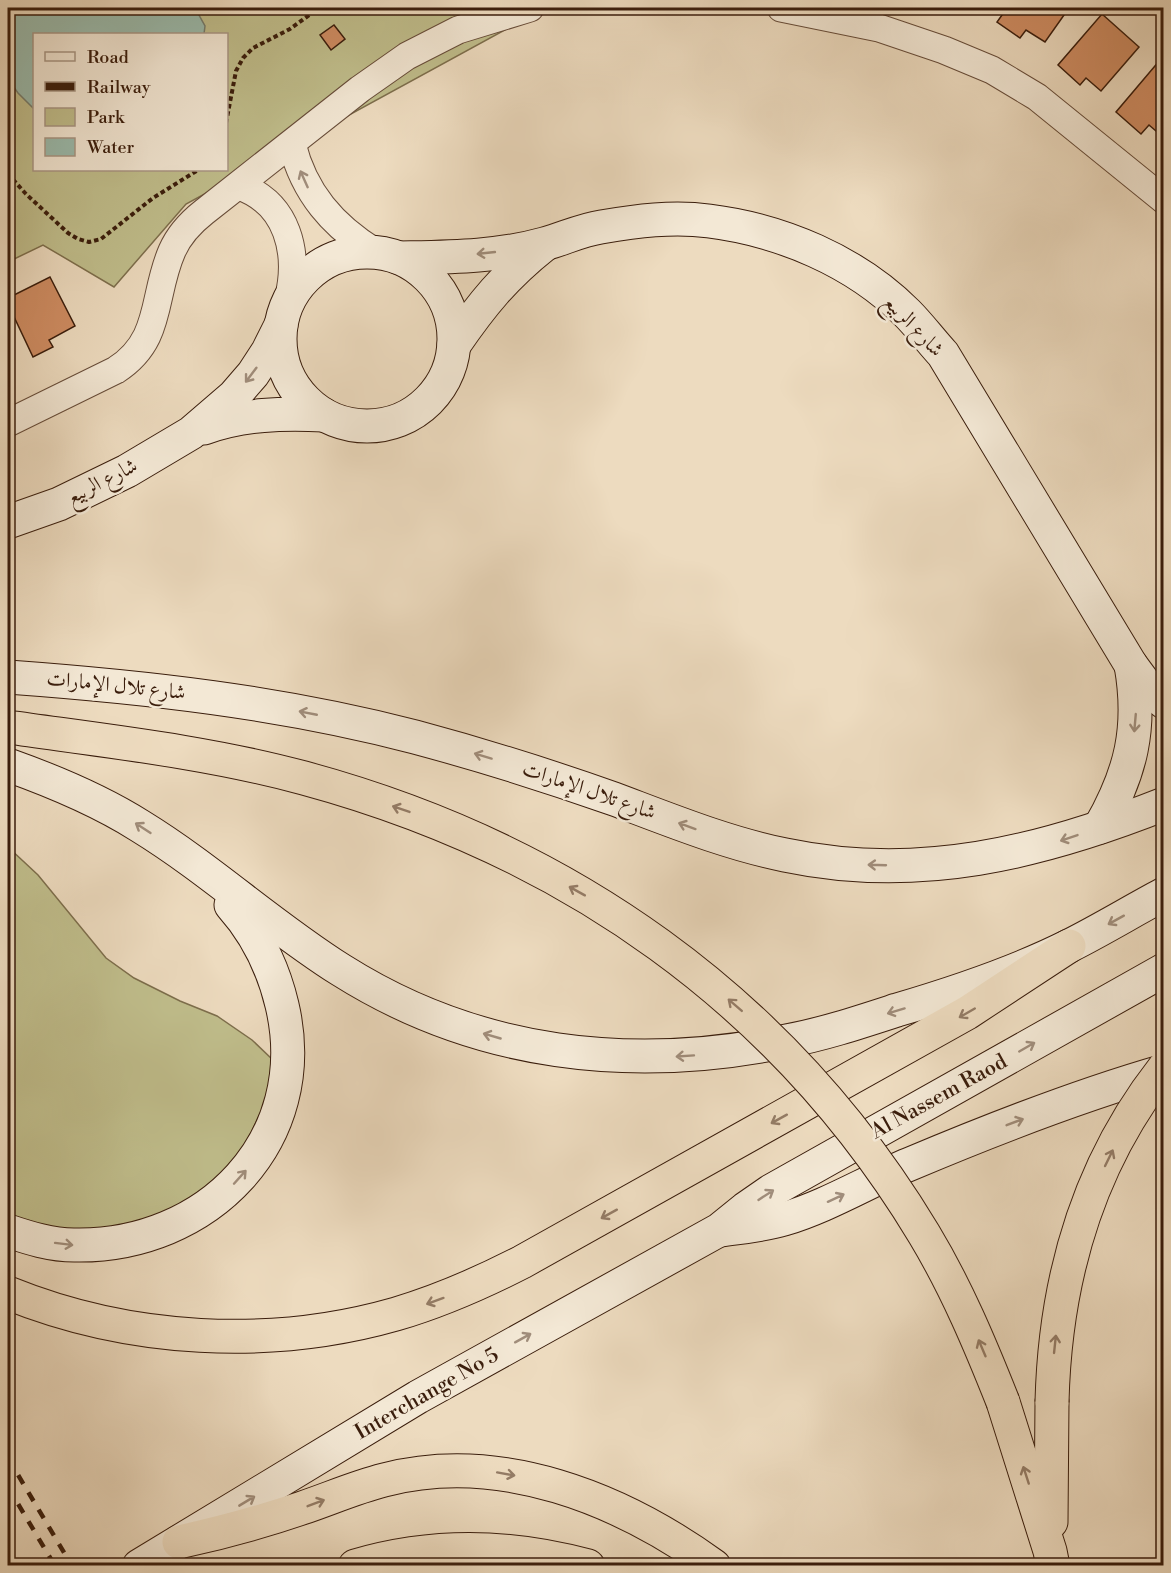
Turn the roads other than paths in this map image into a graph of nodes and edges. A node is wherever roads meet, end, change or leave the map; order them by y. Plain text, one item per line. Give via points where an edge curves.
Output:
1 (530, 8) edge
2 (781, 8) edge
3 (292, 144) junction
4 (239, 186) junction
5 (1164, 200) edge
6 (324, 210) junction
7 (285, 231) junction
8 (544, 244) junction
9 (388, 255) junction
10 (285, 313) junction
11 (454, 345) junction
12 (324, 415) junction
13 (8, 423) edge
14 (191, 432) junction
15 (8, 522) edge
16 (1131, 665) junction
17 (8, 677) edge
18 (1164, 702) edge
19 (8, 727) edge
20 (8, 765) edge
21 (1164, 804) edge
22 (1100, 827) junction
23 (192, 861) junction
24 (1164, 894) edge
25 (1069, 946) junction
26 (1164, 970) edge
27 (1164, 1070) edge
28 (719, 1230) junction
29 (8, 1231) edge
30 (8, 1293) edge
31 (179, 1542) junction
32 (1052, 1558) edge
33 (139, 1566) edge
34 (355, 1566) edge
35 (588, 1566) edge
36 (714, 1566) edge

1 - 3 street via 458,30 407,56
2 - 5 street via 879,28 992,70 1037,97
3 - 4 street
6 -> 3 street via 304,179
4 - 7 street via 268,202
4 - 13 street via 191,223 180,237 171,252 140,351 116,370
6 - 7 street
6 - 9 street via 347,233
7 - 10 street via 293,265
8 -> 9 main road, شارع الربيع via 487,254
8 - 11 main road, شارع الربيع via 497,286
8 - 16 main road, شارع الربيع via 597,227 652,219 707,220 794,242 863,278 906,312 943,354
9 - 10 main road via 349,254 324,263 304,279
9 - 11 main road via 424,272 441,293 452,318
10 - 12 main road via 281,352 288,377 303,399
10 -> 14 main road, شارع الربيع via 268,351 241,389
11 - 12 main road via 447,374 431,399 408,416 380,426 351,425
12 - 14 main road, شارع الربيع via 252,416
14 - 15 main road, شارع الربيع via 127,471 59,504
16 - 18 main road, شارع الربيع
16 -> 22 main road, شارع الربيع via 1136,713 1130,760
22 -> 17 main road, شارع تلال الإمارات via 1057,842 968,861 876,866 831,862 742,844 525,769 365,724 196,694
32 -> 19 highway, bridge via 981,1345 926,1236 858,1135 819,1088 733,1003 637,928 585,896 438,823 361,795 232,762
23 -> 20 main road via 111,809
21 - 22 main road, شارع تلال الإمارات
25 -> 23 main road via 960,989 830,1031 748,1049 665,1057 582,1054 476,1032 376,990 314,952
29 -> 23 main road via 72,1245 105,1244 168,1228 222,1196 262,1147 285,1087 286,1023 279,992 250,927
24 -> 25 main road
25 -> 30 highway via 967,1013 532,1257 427,1304 327,1329 224,1336 122,1326 55,1310
28 -> 26 main road, Al Nassem Raod via 771,1191
28 -> 27 main road via 804,1212 977,1136
32 -> 27 highway, bridge via 1053,1360 1066,1276 1091,1194 1109,1156
31 -> 28 main road, Interchange No 5 via 418,1397
31 - 33 main road, Interchange No 5
31 -> 36 highway via 260,1522 383,1480 459,1470 535,1479 572,1491 657,1530
34 - 35 highway via 416,1552 475,1548 534,1553

